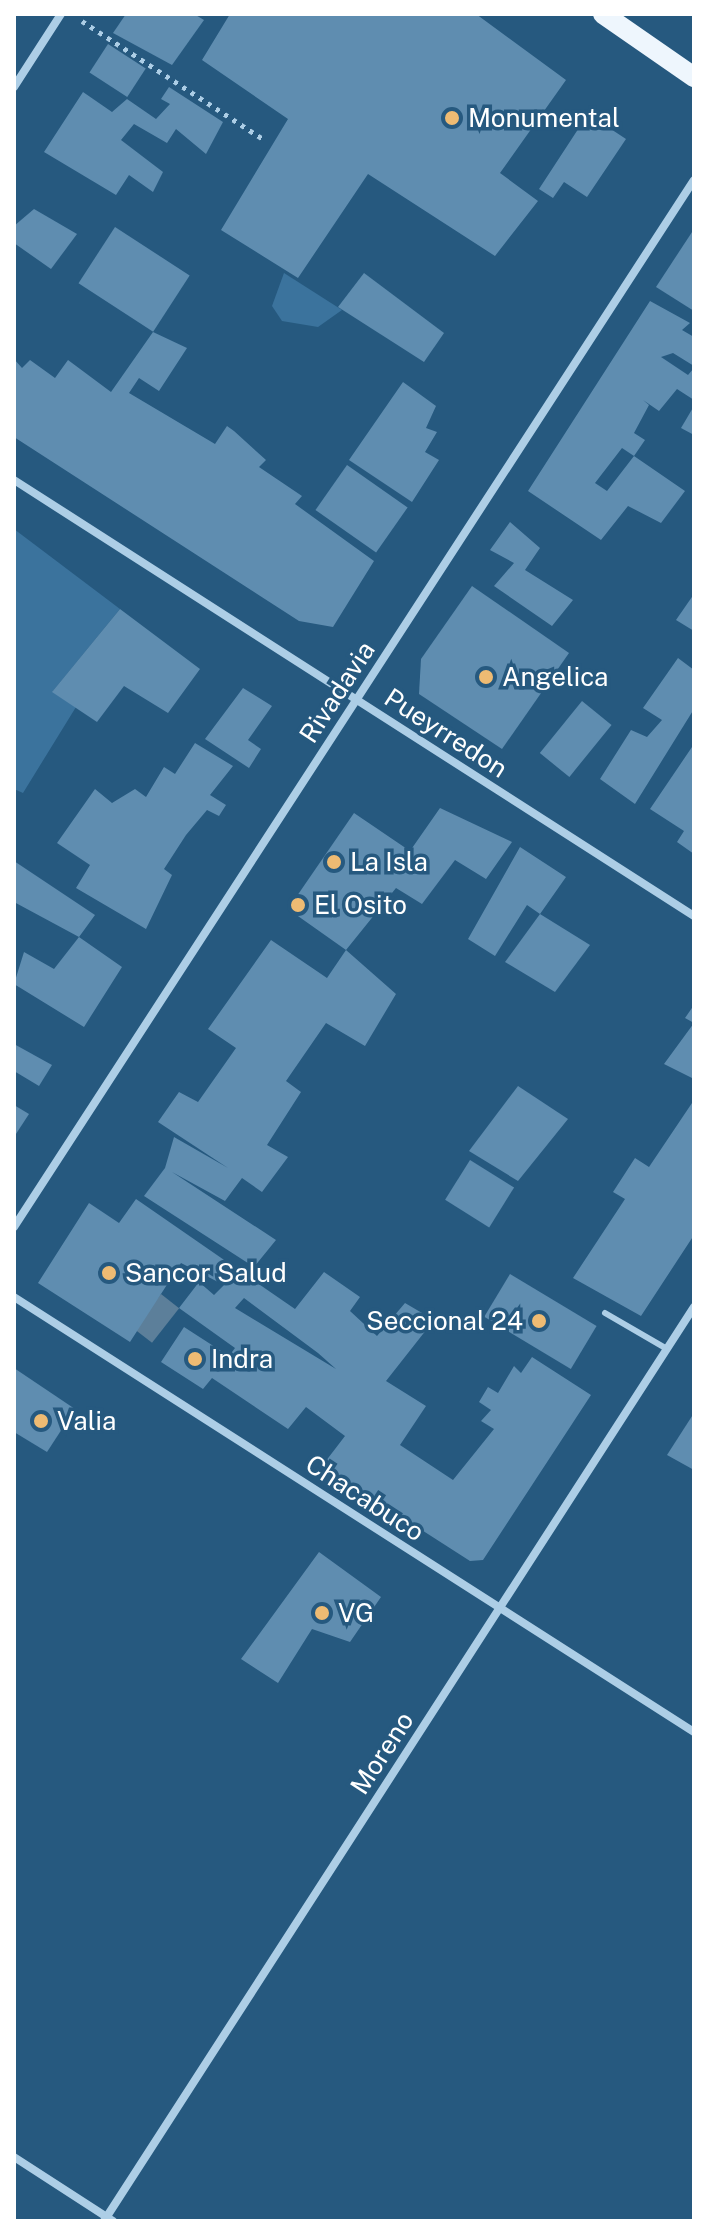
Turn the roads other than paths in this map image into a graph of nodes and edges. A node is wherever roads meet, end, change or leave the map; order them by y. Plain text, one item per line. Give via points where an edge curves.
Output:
1 (61, 14) edge
2 (603, 14) edge
3 (694, 77) edge
4 (14, 87) edge
5 (694, 180) edge
6 (14, 480) edge
7 (356, 699) junction
8 (694, 916) edge
9 (14, 1227) edge
10 (14, 1297) edge
11 (694, 1307) edge
12 (605, 1313) dead end
13 (667, 1349) junction
14 (500, 1608) junction
15 (694, 1732) edge
16 (14, 2157) edge
17 (108, 2220) edge

1 - 4 street
2 - 3 main road
5 - 7 street, Rivadavia
6 - 7 street, Pueyrredon
7 - 8 street, Pueyrredon
7 - 9 street, Rivadavia
10 - 14 street, Chacabuco
11 - 13 street, Moreno
12 - 13 lane
13 - 14 street, Moreno
14 - 15 street, Chacabuco
14 - 17 street, Moreno
16 - 17 street

